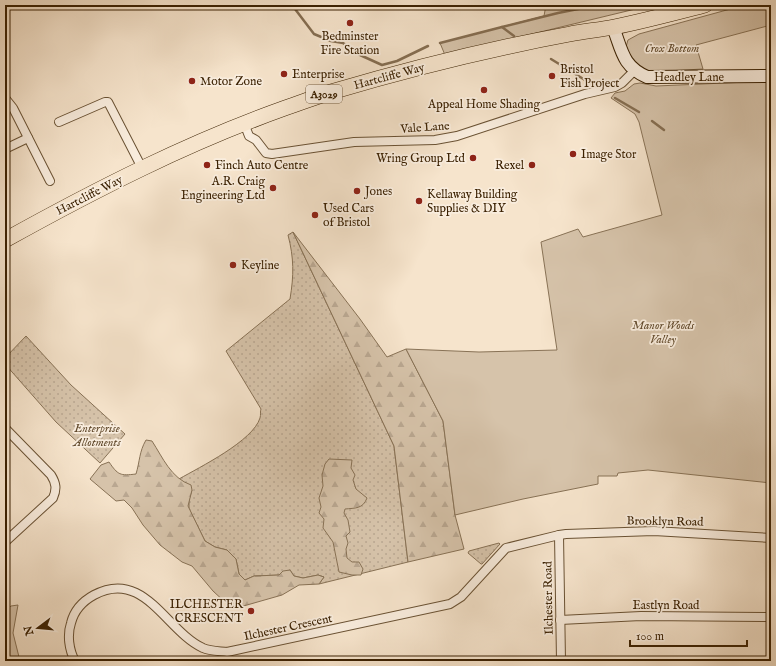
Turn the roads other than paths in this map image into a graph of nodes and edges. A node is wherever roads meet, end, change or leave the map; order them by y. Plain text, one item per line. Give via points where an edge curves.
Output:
1 (704, 5) edge
2 (613, 27) junction
3 (634, 70) junction
4 (771, 76) edge
5 (5, 98) edge
6 (59, 122) dead end
7 (244, 123) junction
8 (28, 138) junction
9 (5, 149) edge
10 (142, 168) junction
11 (50, 180) dead end
12 (5, 240) edge
13 (5, 428) edge
14 (559, 535) junction
15 (771, 538) edge
16 (5, 542) edge
17 (771, 617) edge
18 (560, 620) junction
19 (75, 661) edge
20 (561, 661) edge

1 - 2 highway, Hartcliffe Way / A3029
2 - 3 street via 624,59
2 - 7 highway, Hartcliffe Way / A3029 via 438,63 329,92
3 - 4 street, Headley Lane via 654,78
3 - 7 street, Vale Lane via 616,87 578,96 457,136 435,140 354,142 272,154 266,153 256,140 249,136
5 - 8 street
6 - 10 street via 108,102
7 - 10 highway, Hartcliffe Way / A3029
8 - 9 street
8 - 11 street
10 - 12 highway, Hartcliffe Way / A3029
13 - 16 street via 51,475 56,486 53,498
14 - 15 street, Brooklyn Road via 654,531
14 - 18 street, Ilchester Road
14 - 19 street, Ilchester Crescent via 506,548 461,597 450,604 231,651 211,651 197,644 155,606 136,593 119,589 103,591 87,599 71,622 69,641
17 - 18 street, Eastlyn Road via 641,616
18 - 20 street, Ilchester Road

